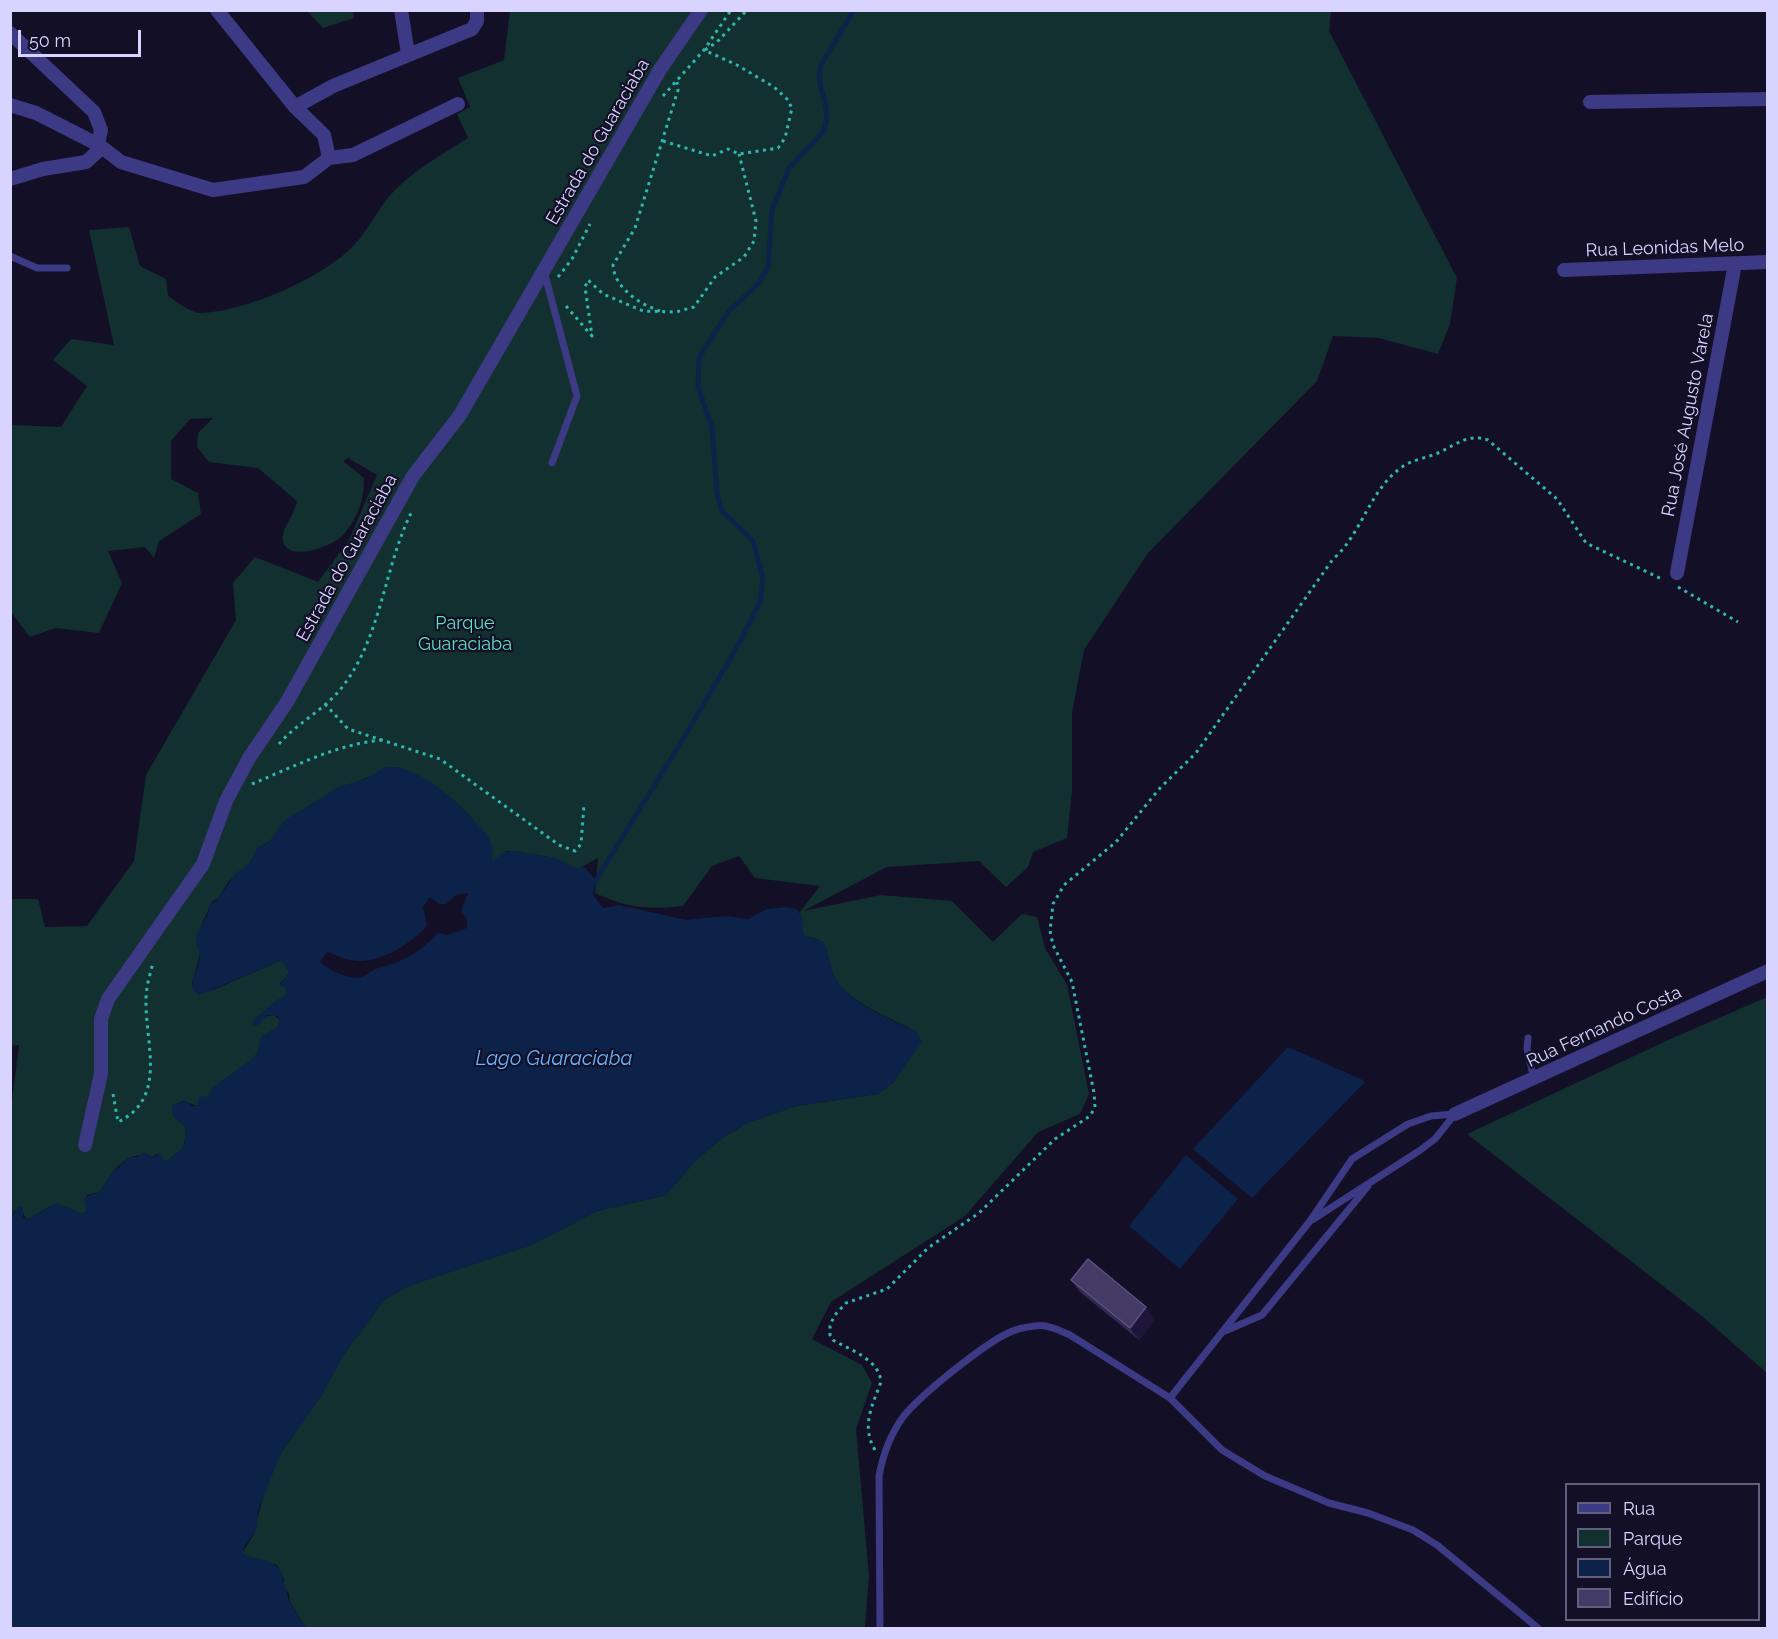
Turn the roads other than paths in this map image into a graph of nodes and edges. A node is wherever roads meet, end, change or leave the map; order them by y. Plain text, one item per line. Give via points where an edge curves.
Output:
1 (218, 10) edge
2 (401, 10) edge
3 (477, 10) edge
4 (701, 10) edge
5 (10, 33) edge
6 (408, 54) junction
7 (1767, 99) edge
8 (1590, 102) dead end
9 (458, 104) dead end
10 (10, 105) edge
11 (295, 107) junction
12 (99, 145) junction
13 (329, 158) junction
14 (10, 179) edge
15 (10, 256) edge
16 (1767, 262) edge
17 (1735, 264) junction
18 (67, 268) dead end
19 (1564, 270) dead end
20 (544, 271) junction
21 (552, 463) dead end
22 (1672, 580) road end
23 (1767, 971) edge
24 (1528, 1038) dead end
25 (1534, 1079) junction
26 (1455, 1114) junction
27 (85, 1145) dead end
28 (1368, 1186) junction
29 (1310, 1221) junction
30 (1222, 1332) junction
31 (1170, 1398) junction
32 (880, 1629) edge
33 (1538, 1629) edge

1 - 11 street
2 - 6 street
3 - 6 street via 472,29
4 - 20 street, Estrada do Guaraciaba via 661,68
5 - 12 street via 94,112 101,130
6 - 11 street
7 - 8 street
9 - 13 street via 352,155
10 - 12 street via 36,113
11 - 13 street via 324,135
12 - 13 street via 121,162 213,190 295,180 315,171
12 - 14 street via 86,162
15 - 18 lane via 38,268
16 - 17 street, Rua Leonidas Melo
17 - 19 street, Rua Leonidas Melo
17 - 22 street, Rua José Augusto Varela
20 - 21 lane via 577,396
20 - 27 street, Estrada do Guaraciaba via 460,415 413,476 304,673 239,774 203,864 108,999 100,1025 100,1081
23 - 25 street, Rua Fernando Costa
24 - 25 lane
25 - 26 street, Rua Fernando Costa
26 - 28 lane via 1435,1139
26 - 29 lane via 1431,1116 1408,1124 1359,1152
28 - 29 lane
28 - 30 lane via 1262,1315
29 - 30 lane
30 - 31 lane
31 - 32 lane via 1070,1335 1037,1325 1009,1332 988,1345 915,1403 892,1434 883,1457 878,1500
31 - 33 lane via 1222,1450 1265,1476 1329,1503 1413,1530 1437,1545

